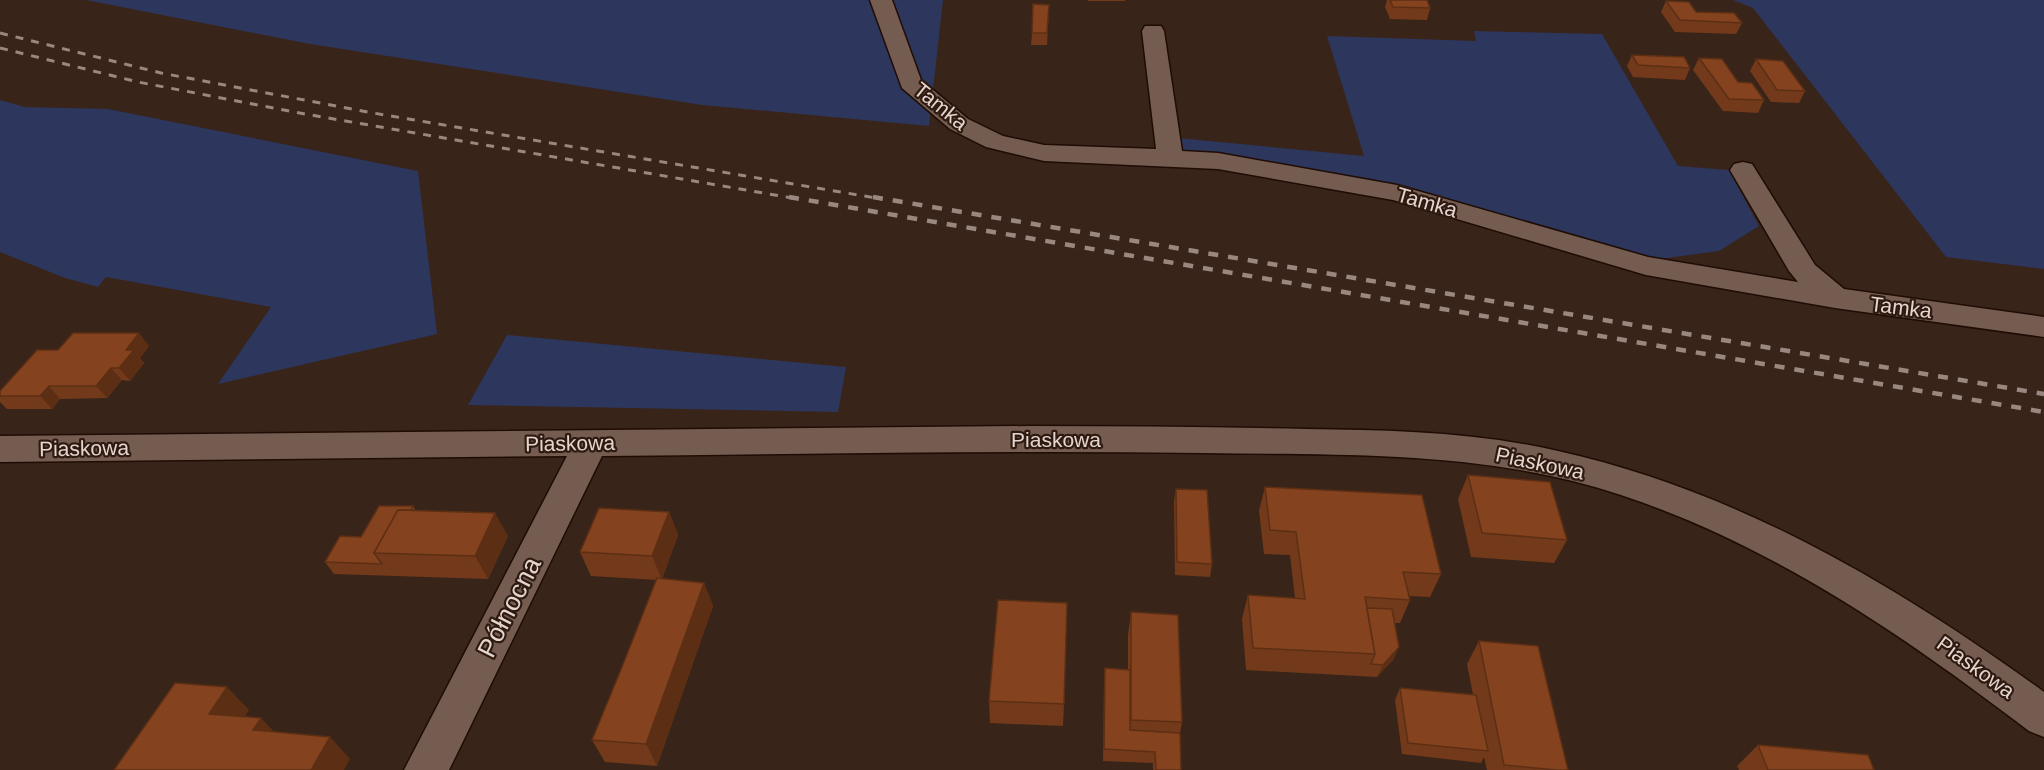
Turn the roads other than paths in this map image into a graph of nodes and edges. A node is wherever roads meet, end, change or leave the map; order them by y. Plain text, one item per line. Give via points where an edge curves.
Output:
1 (881, 0) edge
2 (1153, 32) dead end
3 (1170, 158) junction
4 (1743, 170) dead end
5 (1835, 298) junction
6 (2044, 327) edge
7 (589, 443) junction
8 (0, 449) edge
9 (2044, 717) edge
10 (426, 770) edge

1 - 3 street, Tamka via 910,83 959,124 995,142 1044,153
2 - 3 street
3 - 5 street, Tamka via 1218,161 1397,193 1646,266
4 - 5 street via 1804,271
5 - 6 street, Tamka
7 - 8 street, Piaskowa
7 - 9 street, Piaskowa via 1059,438 1421,444 1563,465 1685,503 1796,552 1898,613
7 - 10 street, Północna via 581,466

